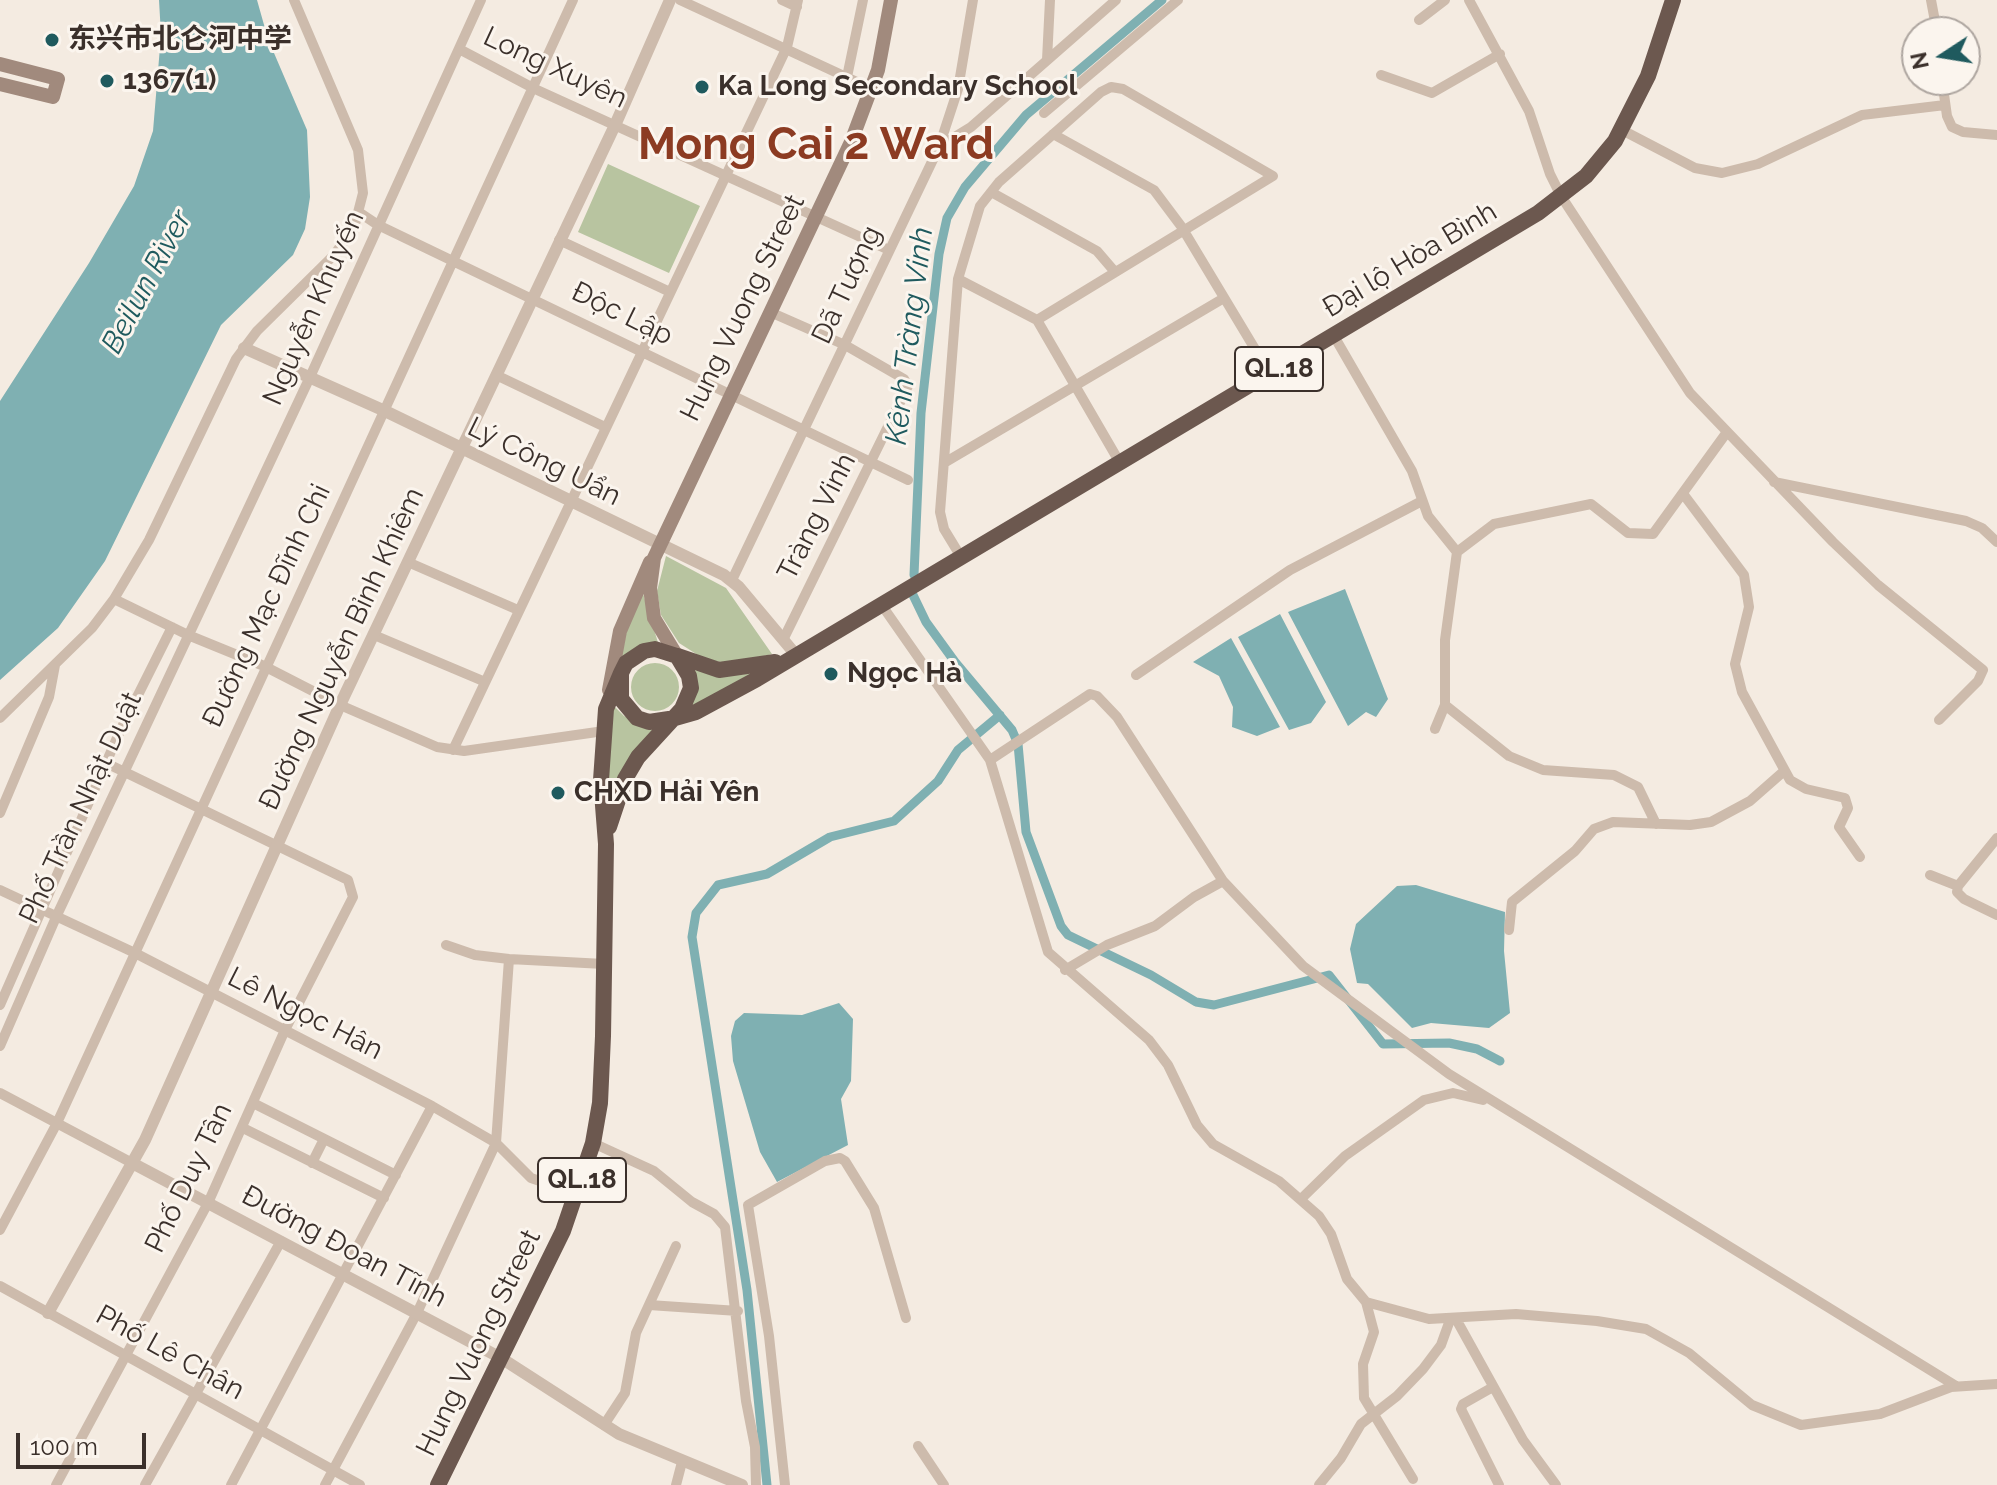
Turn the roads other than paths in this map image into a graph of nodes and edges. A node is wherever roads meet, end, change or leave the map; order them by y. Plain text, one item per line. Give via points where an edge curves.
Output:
1 (294, 0) edge
2 (481, 0) edge
3 (573, 0) edge
4 (670, 0) edge
5 (680, 0) edge
6 (782, 0) edge
7 (863, 0) edge
8 (891, 0) edge
9 (973, 0) edge
10 (1050, 0) edge
11 (1116, 0) edge
12 (1178, 0) edge
13 (1445, 0) edge
14 (1469, 0) edge
15 (1673, 0) edge
16 (798, 4) edge
17 (1419, 20) dead end
18 (787, 47) junction
19 (461, 50) junction
20 (1500, 54) junction
21 (1047, 60) junction
22 (0, 64) edge
23 (1381, 75) dead end
24 (847, 77) junction
25 (0, 84) edge
26 (535, 89) junction
27 (872, 89) junction
28 (1944, 96) edge
29 (1945, 105) junction
30 (1044, 113) dead end
31 (616, 123) junction
32 (1622, 130) junction
33 (1053, 134) junction
34 (1997, 135) edge
35 (939, 147) junction
36 (726, 175) junction
37 (991, 192) junction
38 (1561, 196) junction
39 (360, 213) junction
40 (816, 217) junction
41 (378, 225) junction
42 (1184, 230) junction
43 (559, 240) junction
44 (889, 250) junction
45 (455, 260) junction
46 (1115, 272) junction
47 (958, 279) junction
48 (670, 292) junction
49 (532, 297) junction
50 (1224, 298) junction
51 (770, 312) junction
52 (1037, 320) junction
53 (1334, 336) junction
54 (845, 345) junction
55 (244, 348) junction
56 (642, 351) junction
57 (1270, 374) junction
58 (496, 375) junction
59 (310, 377) junction
60 (1076, 387) junction
61 (732, 394) junction
62 (385, 411) junction
63 (605, 427) junction
64 (805, 429) junction
65 (1727, 432) junction
66 (461, 449) junction
67 (872, 462) junction
68 (944, 463) junction
69 (1120, 463) junction
70 (908, 480) dead end
71 (1774, 482) junction
72 (1684, 495) junction
73 (574, 501) junction
74 (1422, 501) junction
75 (1997, 542) edge
76 (660, 544) junction
77 (1457, 552) junction
78 (961, 557) junction
79 (410, 563) junction
80 (732, 580) junction
81 (114, 599) junction
82 (881, 604) junction
83 (518, 610) junction
84 (167, 625) junction
85 (188, 635) junction
86 (374, 635) junction
87 (783, 640) junction
88 (617, 643) junction
89 (796, 655) junction
90 (677, 656) junction
91 (56, 663) junction
92 (264, 666) junction
93 (1136, 675) dead end
94 (619, 679) junction
95 (483, 681) junction
96 (340, 705) junction
97 (1445, 705) junction
98 (606, 709) junction
99 (678, 715) junction
100 (0, 718) edge
101 (1939, 720) dead end
102 (1435, 729) dead end
103 (604, 731) junction
104 (646, 748) junction
105 (453, 750) junction
106 (990, 760) junction
107 (106, 763) junction
108 (124, 772) junction
109 (1783, 772) junction
110 (200, 808) junction
111 (0, 813) edge
112 (1656, 824) junction
113 (1997, 838) edge
114 (606, 844) junction
115 (278, 846) junction
116 (1860, 857) dead end
117 (1930, 875) dead end
118 (1223, 881) junction
119 (1958, 886) junction
120 (0, 890) edge
121 (42, 908) junction
122 (57, 915) junction
123 (1997, 915) edge
124 (1509, 930) dead end
125 (446, 945) dead end
126 (135, 953) junction
127 (509, 959) junction
128 (604, 964) junction
129 (1065, 970) junction
130 (213, 994) junction
131 (0, 1005) edge
132 (285, 1030) junction
133 (0, 1046) edge
134 (0, 1093) edge
135 (253, 1103) junction
136 (432, 1106) junction
137 (1500, 1107) junction
138 (57, 1123) junction
139 (243, 1128) junction
140 (324, 1139) junction
141 (496, 1143) junction
142 (593, 1143) junction
143 (312, 1163) junction
144 (134, 1164) junction
145 (396, 1175) junction
146 (578, 1194) junction
147 (384, 1198) junction
148 (1301, 1199) junction
149 (208, 1203) junction
150 (0, 1230) edge
151 (281, 1241) junction
152 (676, 1246) dead end
153 (343, 1274) junction
154 (0, 1286) edge
155 (1366, 1302) junction
156 (649, 1305) junction
157 (738, 1311) junction
158 (48, 1313) junction
159 (417, 1313) junction
160 (906, 1318) dead end
161 (1453, 1319) junction
162 (124, 1355) junction
163 (501, 1358) junction
164 (1997, 1384) edge
165 (1956, 1386) junction
166 (1493, 1387) junction
167 (196, 1394) junction
168 (1373, 1414) junction
169 (604, 1425) junction
170 (260, 1430) junction
171 (918, 1446) dead end
172 (682, 1462) junction
173 (333, 1470) junction
174 (1413, 1479) dead end
175 (56, 1485) edge
176 (145, 1485) edge
177 (231, 1485) edge
178 (325, 1485) edge
179 (360, 1485) edge
180 (438, 1485) edge
181 (676, 1485) edge
182 (742, 1485) edge
183 (756, 1485) edge
184 (785, 1485) edge
185 (944, 1485) edge
186 (1319, 1485) edge
187 (1499, 1485) edge
188 (1556, 1485) edge

1 - 39 street via 358,150 363,173
2 - 19 street, Nguyễn Khuyến
3 - 26 street, Đường Mạc Đĩnh Chi
4 - 31 street, Đường Nguyễn Bỉnh Khiêm
5 - 18 street
6 - 16 street
7 - 24 street
8 - 27 main road, Hung Vuong Street
9 - 35 street, Dã Tượng via 958,89
10 - 21 street
11 - 21 street
12 - 30 street
13 - 17 street
14 - 20 street
15 - 32 highway, Đại lộ Hòa Bình / QL.18 via 1656,56
16 - 18 street
18 - 24 street
18 - 36 street
19 - 26 street, Long Xuyên
19 - 41 street, Nguyễn Khuyến
20 - 23 street via 1432,93
20 - 38 street via 1529,111
21 - 35 street via 971,127
22 - 25 main road via 58,79 53,97
24 - 27 street
26 - 31 street, Long Xuyên
26 - 45 street, Đường Mạc Đĩnh Chi
27 - 40 main road, Hung Vuong Street
28 - 29 street
29 - 32 street via 1862,115 1758,164 1722,173 1695,168
29 - 34 street via 1956,130
31 - 36 street, Long Xuyên
31 - 43 street, Đường Nguyễn Bỉnh Khiêm
32 - 38 highway, Đại lộ Hòa Bình / QL.18 via 1598,165
33 - 37 street
33 - 42 street via 1154,190
33 - 42 street via 1101,92 1123,89 1273,176
35 - 44 street, Dã Tượng
36 - 40 street, Long Xuyên
36 - 48 street
37 - 46 street via 1097,251
37 - 47 street via 968,235
38 - 53 highway, Đại lộ Hòa Bình / QL.18
38 - 65 street via 1681,381
39 - 41 street, Độc Lập
39 - 55 street via 334,255
40 - 44 street, Long Xuyên
40 - 51 main road, Hung Vuong Street
41 - 45 street, Độc Lập
41 - 59 street, Nguyễn Khuyến
42 - 46 street
42 - 50 street
43 - 48 street
43 - 49 street, Đường Nguyễn Bỉnh Khiêm
44 - 54 street, Dã Tượng
45 - 49 street, Độc Lập
45 - 62 street, Đường Mạc Đĩnh Chi
46 - 52 street
47 - 52 street
47 - 68 street
48 - 56 street
49 - 56 street, Độc Lập
49 - 58 street, Đường Nguyễn Bỉnh Khiêm
50 - 57 street
50 - 60 street
51 - 54 street, Tràng Vinh
51 - 61 main road, Hung Vuong Street
52 - 60 street
53 - 57 highway, Đại lộ Hòa Bình / QL.18
53 - 74 street via 1412,471
54 - 64 street, Dã Tượng
54 - 67 street, Tràng Vinh via 908,386
55 - 59 street, Lý Công Uẩn
55 - 81 street
56 - 61 street, Độc Lập
56 - 63 street
57 - 69 highway, Đại lộ Hòa Bình / QL.18
58 - 63 street
58 - 66 street, Đường Nguyễn Bỉnh Khiêm
59 - 62 street, Lý Công Uẩn
59 - 85 street, Nguyễn Khuyến
60 - 68 street
60 - 69 street
61 - 64 street, Độc Lập
61 - 76 main road, Hung Vuong Street
62 - 66 street, Lý Công Uẩn
62 - 92 street, Đường Mạc Đĩnh Chi
63 - 73 street
64 - 67 street, Độc Lập
64 - 80 street, Dã Tượng
65 - 71 street
65 - 72 street
66 - 73 street, Lý Công Uẩn
66 - 79 street, Đường Nguyễn Bỉnh Khiêm
67 - 70 street, Độc Lập
67 - 87 street, Tràng Vinh
68 - 78 street via 940,512
69 - 78 highway, Đại lộ Hòa Bình / QL.18
71 - 75 street via 1966,521
71 - 101 street via 1878,585 1983,670
72 - 77 street via 1653,534 1628,533 1591,504 1494,524
72 - 109 street via 1744,575 1749,607 1736,679
73 - 76 street, Lý Công Uẩn
73 - 83 street
74 - 77 street
74 - 93 street via 1290,570
76 - 80 street, Lý Công Uẩn
76 - 88 main road
76 - 90 main road via 651,573 651,603 660,632
77 - 97 street via 1445,640
78 - 82 highway, Đại lộ Hòa Bình / QL.18
79 - 83 street
79 - 86 street, Đường Nguyễn Bỉnh Khiêm
80 - 87 street, Lý Công Uẩn
81 - 84 street
81 - 91 street
82 - 89 highway, Đại lộ Hòa Bình / QL.18
82 - 106 street
83 - 95 street
84 - 85 street
84 - 107 street, Phố Trần Nhật Duật
85 - 92 street
85 - 108 street, Phố Trần Nhật Duật
86 - 95 street
86 - 96 street, Đường Nguyễn Bỉnh Khiêm
87 - 89 street, Lý Công Uẩn
88 - 94 main road
88 - 98 main road
89 - 90 highway via 730,670
89 - 99 highway, Đại lộ Hòa Bình
90 - 94 highway via 644,651 634,655
90 - 99 highway via 691,688
91 - 100 street
91 - 111 street via 49,697
92 - 96 street
92 - 110 street, Đường Mạc Đĩnh Chi
94 - 98 highway
94 - 99 highway via 627,710 637,718
95 - 105 street
96 - 105 street
96 - 115 street, Đường Nguyễn Bỉnh Khiêm
97 - 102 street
97 - 112 street via 1509,756 1555,773 1614,775 1638,787
98 - 103 highway
99 - 104 highway
99 - 104 highway
103 - 105 street
103 - 114 highway via 601,795
104 - 114 highway via 619,789
106 - 118 street via 1090,694 1097,696 1117,717
106 - 129 street via 1043,945
107 - 108 street
107 - 121 street, Phố Trần Nhật Duật
108 - 110 street
108 - 122 street, Phố Trần Nhật Duật
109 - 112 street via 1722,818 1690,825
109 - 116 street via 1806,789 1845,798 1848,808 1839,827
110 - 115 street
110 - 126 street, Đường Mạc Đĩnh Chi
112 - 124 street via 1613,822 1594,829 1512,902
113 - 119 street
114 - 128 highway, Hung Vuong Street / QL.18
115 - 130 street, Đường Nguyễn Bỉnh Khiêm
115 - 132 street, Phố Duy Tân via 348,880 353,897
117 - 119 street
118 - 129 street via 1155,926 1107,945
118 - 137 street via 1303,966
119 - 123 street via 1964,899
120 - 121 street, Lê Ngọc Hân
121 - 122 street, Lê Ngọc Hân
121 - 131 street, Phố Trần Nhật Duật
122 - 126 street, Lê Ngọc Hân
122 - 133 street, Phố Trần Nhật Duật
125 - 127 street
126 - 130 street, Lê Ngọc Hân
126 - 138 street, Đường Mạc Đĩnh Chi
127 - 128 street
127 - 141 street
128 - 142 highway, Hung Vuong Street / QL.18 via 600,1103
129 - 148 street via 1149,1040 1213,1144
130 - 132 street, Lê Ngọc Hân
130 - 144 street, Đường Nguyễn Bỉnh Khiêm
132 - 135 street, Phố Duy Tân
132 - 136 street, Lê Ngọc Hân
134 - 138 street
135 - 139 street, Phố Duy Tân
135 - 140 street
136 - 141 street, Lê Ngọc Hân
136 - 145 street
137 - 148 street via 1453,1093 1424,1100 1345,1156
137 - 165 street
138 - 144 street
138 - 150 street, Đường Mạc Đĩnh Chi
139 - 143 street
139 - 149 street, Phố Duy Tân
140 - 143 street
140 - 145 street
141 - 146 street, Lê Ngọc Hân via 524,1174
141 - 159 street
142 - 146 highway, Hung Vuong Street / QL.18
142 - 157 street via 654,1171 719,1219 725,1227
143 - 147 street
144 - 149 street, Đường Đoan Tĩnh
144 - 158 street, Đường Nguyễn Bỉnh Khiêm
145 - 147 street
146 - 163 highway, Hung Vuong Street / QL.18
147 - 153 street
148 - 155 street via 1331,1234 1347,1279
149 - 151 street, Đường Đoan Tĩnh
149 - 162 street, Phố Duy Tân
151 - 153 street, Đường Đoan Tĩnh
151 - 167 street
152 - 156 street
153 - 159 street, Đường Đoan Tĩnh
153 - 170 street
154 - 158 street, Phố Lê Chân
155 - 161 street via 1416,1317
155 - 168 street via 1374,1332 1363,1364 1363,1388
156 - 157 street
156 - 169 street via 633,1344 625,1393
157 - 183 street
158 - 162 street, Phố Lê Chân
159 - 163 street, Đường Đoan Tĩnh
159 - 173 street
160 - 184 street via 874,1208 845,1161 825,1161 748,1205
161 - 165 street via 1546,1316 1657,1333 1740,1397 1792,1424 1872,1416
161 - 166 street
161 - 168 street via 1423,1369
162 - 167 street, Phố Lê Chân
162 - 175 street, Phố Duy Tân
163 - 169 street, Đường Đoan Tĩnh
163 - 180 highway, Hung Vuong Street / QL.18
164 - 165 street
166 - 187 street via 1461,1407
166 - 188 street
167 - 170 street, Phố Lê Chân
167 - 176 street
168 - 174 street
168 - 186 street
169 - 172 street, Đường Đoan Tĩnh
170 - 173 street, Phố Lê Chân
170 - 177 street
171 - 185 street
172 - 181 street
172 - 182 street, Đường Đoan Tĩnh
173 - 178 street
173 - 179 street, Phố Lê Chân

